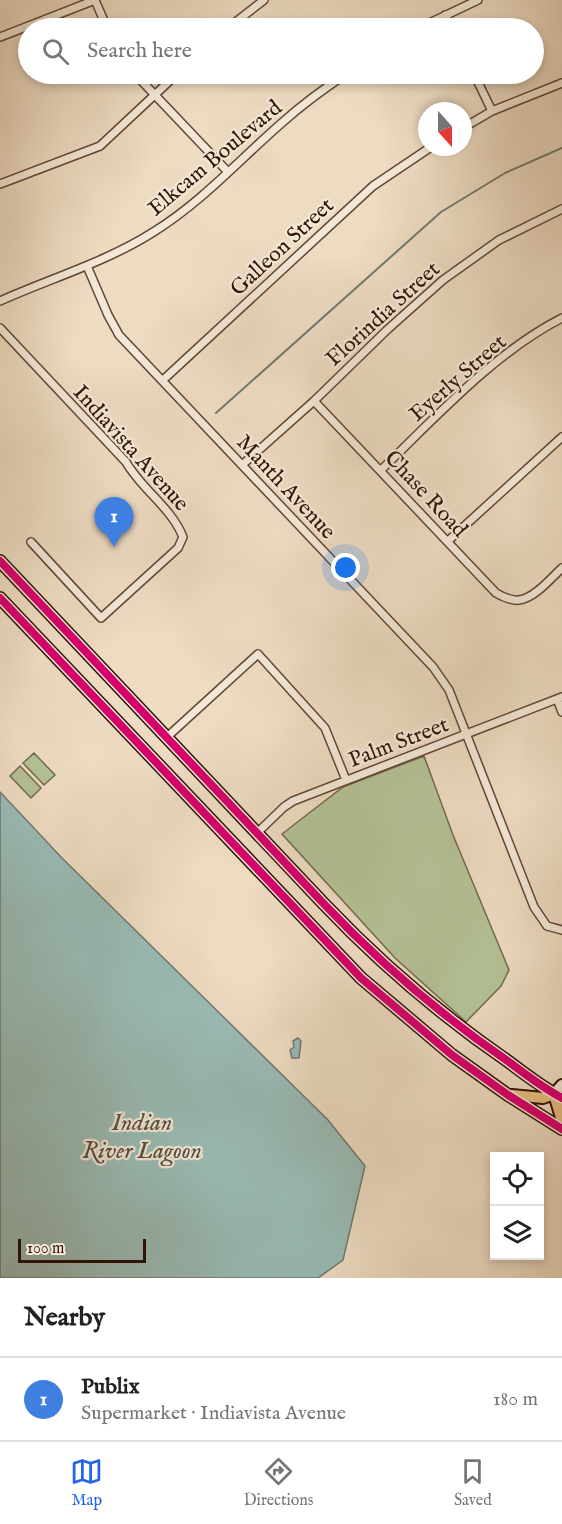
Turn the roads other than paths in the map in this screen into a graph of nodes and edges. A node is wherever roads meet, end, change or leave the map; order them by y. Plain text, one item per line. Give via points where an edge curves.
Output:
1 (95, 0) edge
2 (264, 0) edge
3 (478, 0) edge
4 (446, 15) junction
5 (49, 18) edge
6 (102, 18) edge
7 (241, 18) edge
8 (440, 18) edge
9 (447, 18) edge
10 (18, 30) edge
11 (0, 37) edge
12 (562, 83) edge
13 (144, 84) edge
14 (166, 84) edge
15 (333, 84) edge
16 (479, 84) edge
17 (154, 94) junction
18 (492, 111) junction
19 (472, 123) edge
20 (418, 155) edge
21 (228, 172) junction
22 (0, 184) edge
23 (562, 209) edge
24 (87, 266) junction
25 (0, 301) edge
26 (562, 318) edge
27 (0, 328) edge
28 (163, 380) junction
29 (314, 401) junction
30 (562, 437) edge
31 (242, 465) junction
32 (381, 470) junction
33 (448, 541) junction
34 (31, 542) dead end
35 (0, 561) edge
36 (562, 568) edge
37 (0, 598) edge
38 (559, 698) edge
39 (562, 712) edge
40 (467, 733) junction
41 (167, 737) junction
42 (346, 780) junction
43 (257, 833) junction
44 (562, 930) edge
45 (562, 1085) edge
46 (508, 1095) junction
47 (558, 1096) edge
48 (562, 1121) edge
49 (562, 1129) edge

1 - 5 street
1 - 6 street
2 - 7 street
3 - 4 street
4 - 8 street
4 - 9 street
10 - 11 street
12 - 18 street
13 - 17 street
14 - 17 street
15 - 21 street, Elkcam Boulevard via 285,120
16 - 18 street
17 - 21 street
17 - 22 street via 100,146
18 - 19 street
20 - 28 street, Galleon Street via 373,186
21 - 24 street, Elkcam Boulevard via 178,215
23 - 29 street, Florindia Street via 499,240 443,280
24 - 25 street, Elkcam Boulevard
24 - 28 street, Manth Avenue via 119,335
26 - 32 street, Eyerly Street via 510,351
27 - 34 street, Indiavista Avenue via 126,462 134,476 177,521 183,537 178,548 101,618
28 - 31 street, Manth Avenue
29 - 31 street, Florindia Street
29 - 32 street, Chase Road
30 - 33 street
31 - 40 street, Manth Avenue via 433,667 449,690
32 - 33 street, Chase Road
33 - 36 street, Chase Road via 496,593 508,599 519,601 530,596
35 - 41 main road
37 - 46 main road via 361,978 424,1033
38 - 39 street
38 - 40 street, Palm Street
40 - 42 street, Palm Street
40 - 44 street, Manth Avenue via 534,907 547,926
41 - 42 street via 258,654 325,728
41 - 43 main road
42 - 43 street, Palm Street via 293,801
43 - 47 main road via 346,927 412,988 475,1039
45 - 47 street
46 - 47 main road
46 - 49 main road
47 - 48 main road

